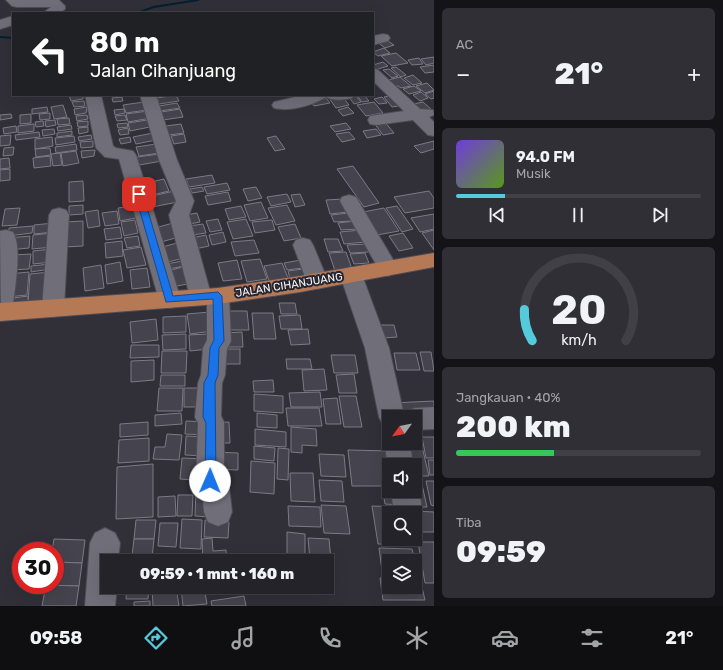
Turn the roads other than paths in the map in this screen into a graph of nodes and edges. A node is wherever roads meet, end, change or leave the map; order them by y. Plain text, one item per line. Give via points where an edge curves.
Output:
1 (13, 0) edge
2 (52, 12) edge
3 (12, 20) edge
4 (0, 25) edge
5 (374, 75) edge
6 (381, 89) edge
7 (93, 96) edge
8 (148, 96) edge
9 (310, 96) edge
10 (280, 105) dead end
11 (434, 112) edge
12 (417, 115) junction
13 (376, 120) dead end
14 (434, 130) edge
15 (349, 201) dead end
16 (59, 215) dead end
17 (139, 227) dead end
18 (0, 238) edge
19 (303, 245) dead end
20 (434, 260) edge
21 (388, 268) junction
22 (351, 275) junction
23 (317, 281) junction
24 (209, 296) junction
25 (164, 300) junction
26 (53, 308) junction
27 (1, 312) edge
28 (390, 410) edge
29 (434, 418) edge
30 (422, 419) edge
31 (218, 512) dead end
32 (105, 543) dead end
33 (100, 606) edge

1 - 2 street via 17,3 55,3 58,9
3 - 4 street
5 - 6 street
6 - 12 street
7 - 25 street via 105,148 111,153 127,155
8 - 24 street via 184,201 179,215
9 - 10 street via 307,100
11 - 12 street
12 - 13 street
12 - 14 street
15 - 21 street
16 - 26 street
17 - 25 street
18 - 27 street via 6,237 7,254
19 - 23 street
20 - 21 main road, JALAN CIHANJUANG
21 - 22 main road, JALAN CIHANJUANG
22 - 23 main road, JALAN CIHANJUANG
22 - 28 street via 377,348
23 - 24 main road, JALAN CIHANJUANG
24 - 25 main road, JALAN CIHANJUANG
24 - 31 street via 219,341 214,348 208,417 211,422 210,481 215,486
25 - 26 main road, JALAN CIHANJUANG
26 - 27 main road, JALAN CIHANJUANG
29 - 30 street
32 - 33 street

